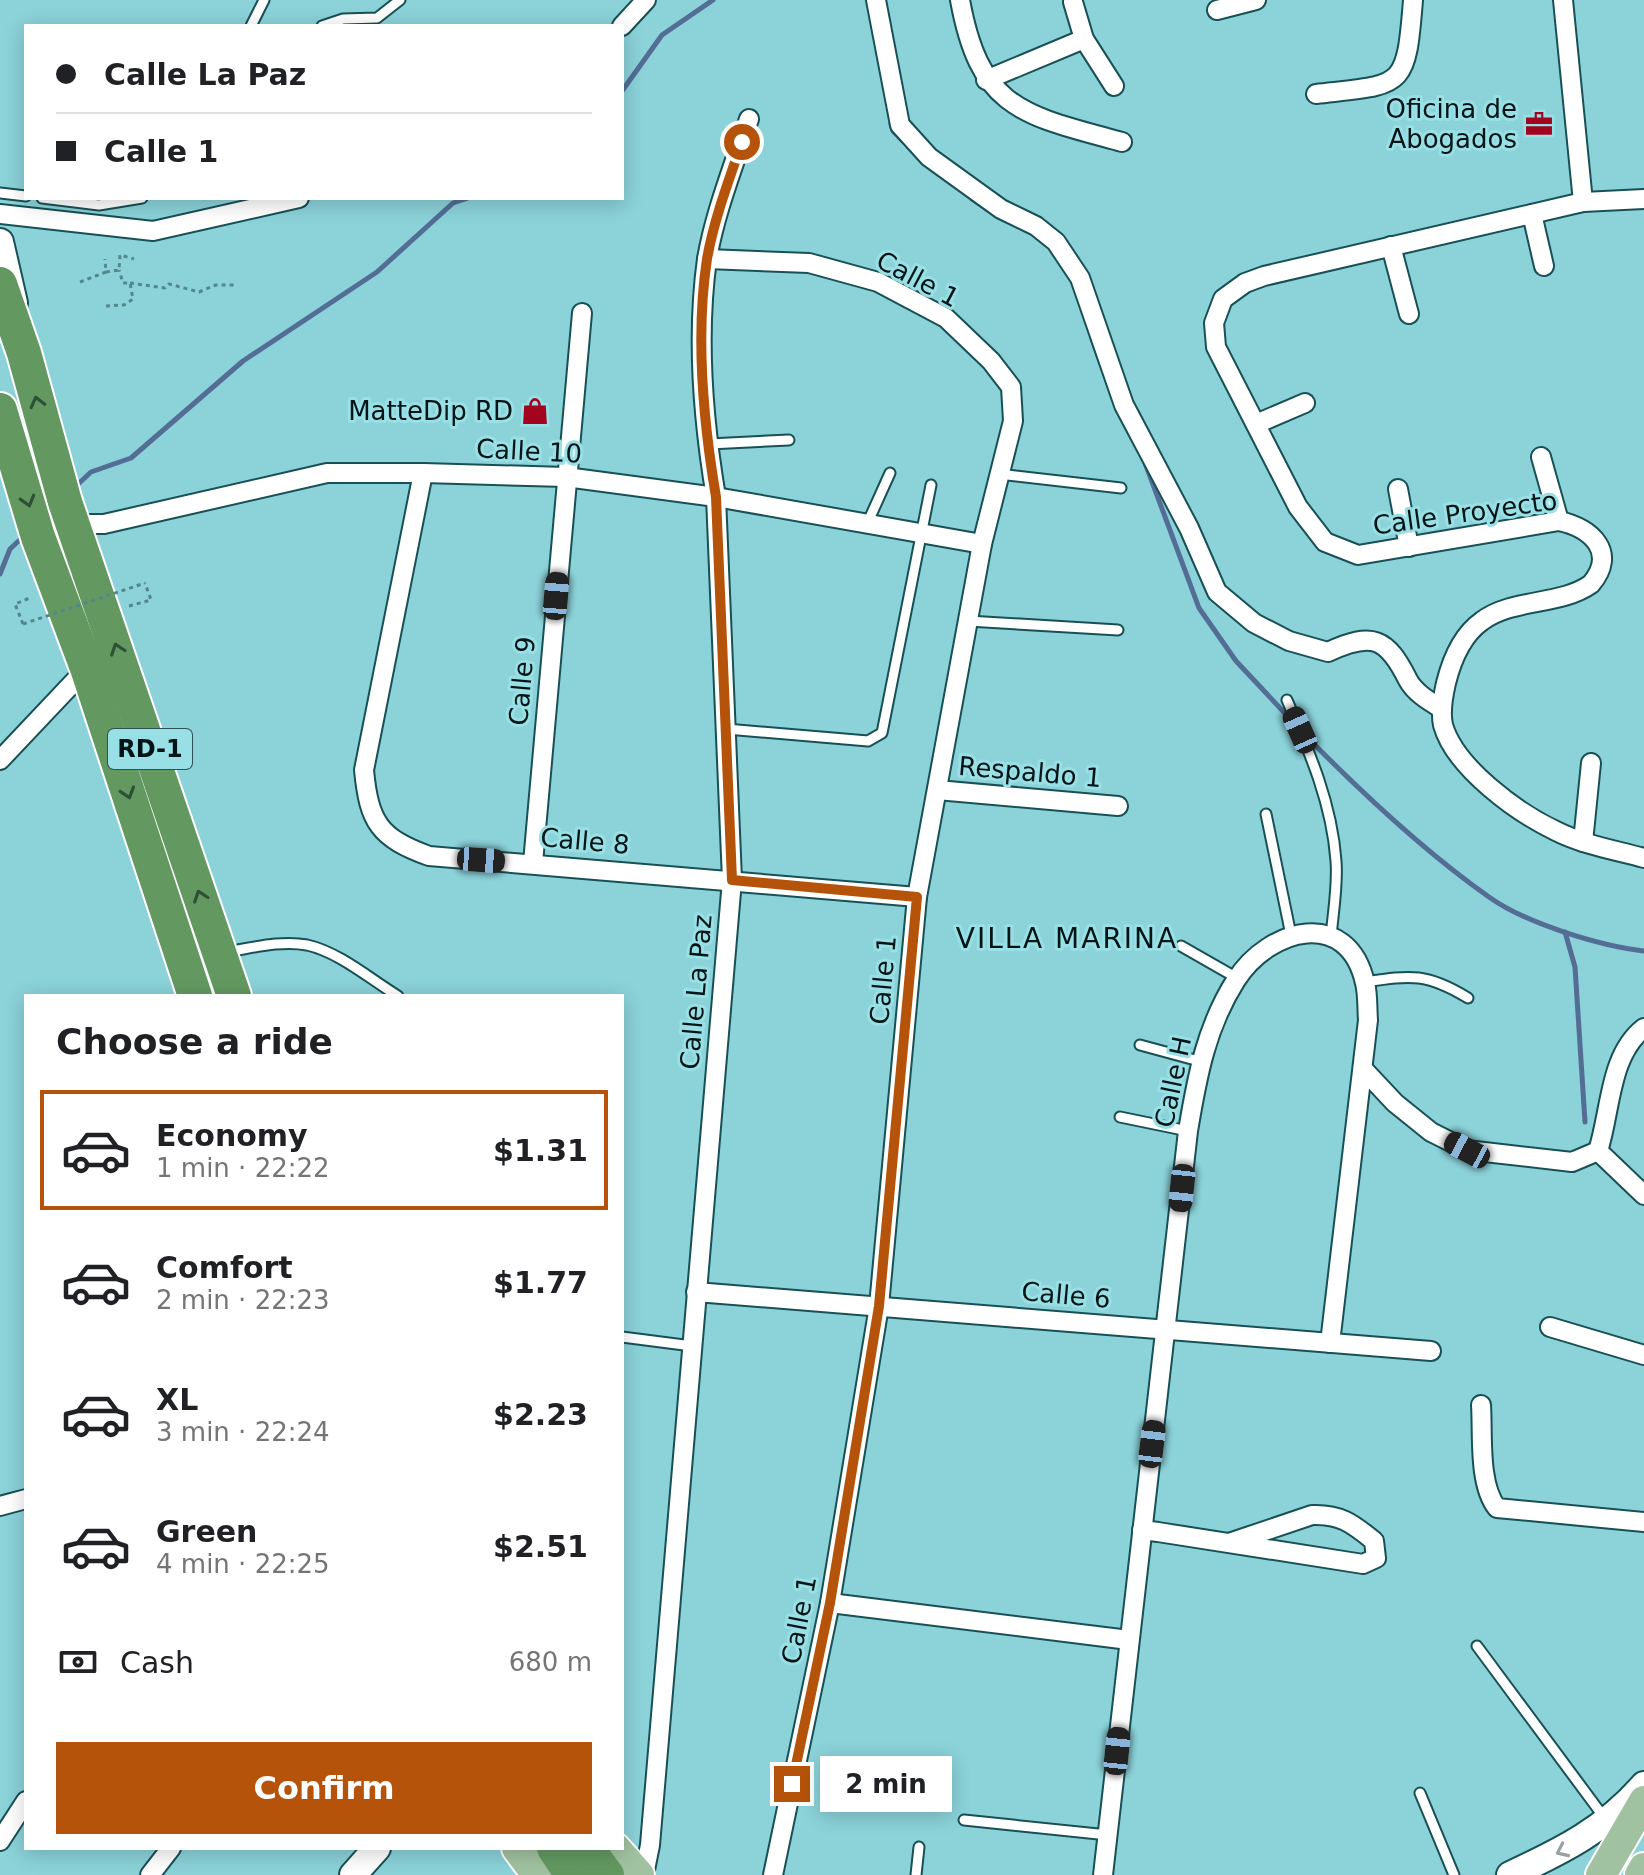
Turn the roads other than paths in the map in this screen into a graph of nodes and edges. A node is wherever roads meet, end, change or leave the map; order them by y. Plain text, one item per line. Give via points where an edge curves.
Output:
1 (264, 0) edge
2 (400, 0) edge
3 (646, 0) edge
4 (876, 0) edge
5 (960, 0) edge
6 (1256, 0) edge
7 (1413, 0) edge
8 (1563, 0) edge
9 (1073, 2) dead end
10 (1217, 10) dead end
11 (252, 24) edge
12 (328, 24) edge
13 (624, 24) edge
14 (1084, 39) junction
15 (986, 80) junction
16 (1114, 86) dead end
17 (1316, 94) dead end
18 (749, 119) dead end
19 (1122, 142) dead end
20 (0, 193) edge
21 (24, 196) edge
22 (1644, 199) edge
23 (58, 200) edge
24 (130, 200) edge
25 (290, 200) edge
26 (1583, 202) junction
27 (0, 214) edge
28 (1532, 214) junction
29 (0, 242) edge
30 (1391, 246) junction
31 (707, 259) junction
32 (1544, 266) dead end
33 (0, 284) edge
34 (582, 313) dead end
35 (1409, 314) dead end
36 (24, 353) junction
37 (1305, 403) dead end
38 (0, 412) edge
39 (1256, 424) junction
40 (789, 440) dead end
41 (707, 444) junction
42 (1541, 457) dead end
43 (423, 473) junction
44 (890, 473) dead end
45 (999, 474) junction
46 (566, 477) junction
47 (931, 485) dead end
48 (1121, 488) dead end
49 (1398, 489) dead end
50 (716, 497) junction
51 (70, 513) junction
52 (1559, 521) junction
53 (867, 524) junction
54 (921, 533) junction
55 (982, 544) junction
56 (1409, 547) junction
57 (968, 621) junction
58 (1118, 630) dead end
59 (87, 668) junction
60 (1287, 700) dead end
61 (1442, 709) junction
62 (726, 729) junction
63 (0, 760) edge
64 (1591, 763) dead end
65 (937, 790) junction
66 (1118, 806) dead end
67 (1266, 814) dead end
68 (1583, 842) junction
69 (1644, 858) edge
70 (533, 863) junction
71 (732, 880) junction
72 (917, 897) junction
73 (1291, 935) junction
74 (1331, 937) junction
75 (1181, 946) dead end
76 (219, 953) junction
77 (1237, 978) junction
78 (1365, 982) junction
79 (194, 994) edge
80 (233, 994) edge
81 (395, 994) edge
82 (1468, 998) dead end
83 (1644, 1028) edge
84 (1140, 1045) dead end
85 (1199, 1061) junction
86 (1364, 1070) junction
87 (1120, 1117) dead end
88 (1188, 1131) junction
89 (1598, 1151) junction
90 (1644, 1195) edge
91 (696, 1292) junction
92 (879, 1306) junction
93 (1550, 1327) dead end
94 (1166, 1330) junction
95 (624, 1337) edge
96 (1330, 1343) junction
97 (692, 1346) junction
98 (1431, 1351) dead end
99 (1644, 1355) edge
100 (1481, 1405) dead end
101 (24, 1500) edge
102 (0, 1506) edge
103 (1644, 1522) edge
104 (1142, 1530) junction
105 (1229, 1543) junction
106 (830, 1603) junction
107 (1129, 1640) junction
108 (1477, 1646) dead end
109 (1644, 1785) edge
110 (1420, 1793) dead end
111 (1644, 1801) edge
112 (24, 1804) edge
113 (964, 1820) dead end
114 (1608, 1822) junction
115 (2, 1832) edge
116 (1108, 1835) junction
117 (919, 1847) dead end
118 (169, 1850) edge
119 (375, 1850) edge
120 (588, 1850) edge
121 (617, 1850) edge
122 (528, 1855) edge
123 (1644, 1868) edge
124 (150, 1875) edge
125 (353, 1875) edge
126 (572, 1875) edge
127 (607, 1875) edge
128 (642, 1875) edge
129 (773, 1875) edge
130 (916, 1875) edge
131 (1103, 1875) edge
132 (1454, 1875) edge
133 (1510, 1875) edge
134 (1601, 1875) edge
135 (1640, 1875) edge

1 - 11 lane
2 - 12 lane via 377,18
3 - 13 street
4 - 61 street via 900,125 929,157 1056,242 1080,278 1124,405 1217,592 1254,623 1289,641 1328,652 1347,643 1375,641 1393,650 1421,696
5 - 15 street via 968,42
6 - 10 street
7 - 17 street via 1403,73 1384,86
8 - 26 street
9 - 14 street
14 - 15 street
14 - 16 street
15 - 19 street via 1014,106
18 - 31 street, Calle La Paz
20 - 21 lane
22 - 26 street, Calle Proyecto
23 - 24 lane via 99,205
25 - 27 street via 153,231
26 - 28 street, Calle Proyecto
28 - 30 street, Calle Proyecto
28 - 32 street
29 - 36 main road
30 - 35 street
30 - 39 street, Calle Proyecto via 1264,276 1223,299 1214,323 1216,347
31 - 41 street, Calle La Paz via 702,344
31 - 45 street, Calle 1 via 809,263 878,282 946,318 1011,387 1013,421
33 - 36 highway, RD-1
34 - 46 street, Calle 9
51 -> 36 highway, RD-1
37 - 39 street
38 -> 59 highway, RD-1 via 38,537
39 - 56 street, Calle Proyecto via 1298,507 1325,542 1358,555
40 - 41 lane
41 - 50 street, Calle La Paz
42 - 52 street
43 - 46 street, Calle 10
43 - 51 street, Calle 10 via 327,473 104,524
43 - 70 street, Calle 8 via 364,770 367,804 376,825 400,846 429,856
44 - 53 lane
45 - 48 lane
45 - 55 street, Calle 1
46 - 50 street, Calle 10
46 - 70 street, Calle 9
47 - 54 lane
49 - 56 street
50 - 53 street, Calle 10
50 - 62 street, Calle La Paz
76 -> 51 highway, RD-1
52 - 56 street, Calle Proyecto
52 - 61 street, Calle Proyecto via 1588,531 1598,541 1603,553 1598,576 1584,589 1483,620 1459,647
53 - 54 street, Calle 10
54 - 55 street, Calle 10
54 - 62 lane via 882,733 868,741
55 - 57 street, Calle 1
57 - 58 lane
57 - 65 street, Calle 1
59 - 63 street
59 -> 79 highway, RD-1
60 - 74 lane via 1314,760 1331,822 1337,865
61 - 68 street via 1449,739 1493,790
62 - 71 street, Calle La Paz
64 - 68 street
65 - 66 street, Respaldo 1
65 - 72 street, Calle 1
67 - 73 lane
68 - 69 street
70 - 71 street, Calle 8
71 - 72 street, Calle 8
71 - 91 street, Calle La Paz
72 - 92 street, Calle 1
73 - 74 street via 1303,931
73 - 77 street, Calle H via 1255,957
74 - 78 street via 1352,954
75 - 77 lane
76 - 80 highway, RD-1
76 - 81 lane via 307,945
77 - 85 street, Calle H
78 - 82 lane via 1415,975 1438,980
78 - 86 street
83 - 89 street via 1631,1038 1616,1072
84 - 85 lane
85 - 88 street, Calle H
86 - 89 street via 1431,1132 1467,1150 1572,1162
86 - 96 street
87 - 88 lane
88 - 94 street, Calle H
89 - 90 street
91 - 92 street, Calle 6
91 - 97 street, Calle La Paz
92 - 94 street, Calle 6
92 - 106 street, Calle 1
93 - 99 street
94 - 96 street, Calle 6
94 - 104 street, Calle H
95 - 97 lane
96 - 98 street, Calle 6
97 - 128 street, Calle La Paz via 650,1845
100 - 103 street via 1485,1463 1497,1508
101 - 102 street
104 - 105 street
104 - 107 street, Calle H
105 - 105 street via 1326,1515 1348,1519 1374,1541 1376,1558 1363,1564
106 - 107 street
106 - 129 street, Calle 1
107 - 116 street, Calle H
108 - 114 lane
109 - 114 main road
110 - 132 lane
111 - 134 main road
112 - 115 street
113 - 116 lane
114 -> 133 main road via 1575,1845
116 - 131 street, Calle H
117 - 130 lane
118 - 124 street
119 - 125 main road
120 - 127 highway
121 - 128 main road
122 - 126 highway
123 - 135 main road

